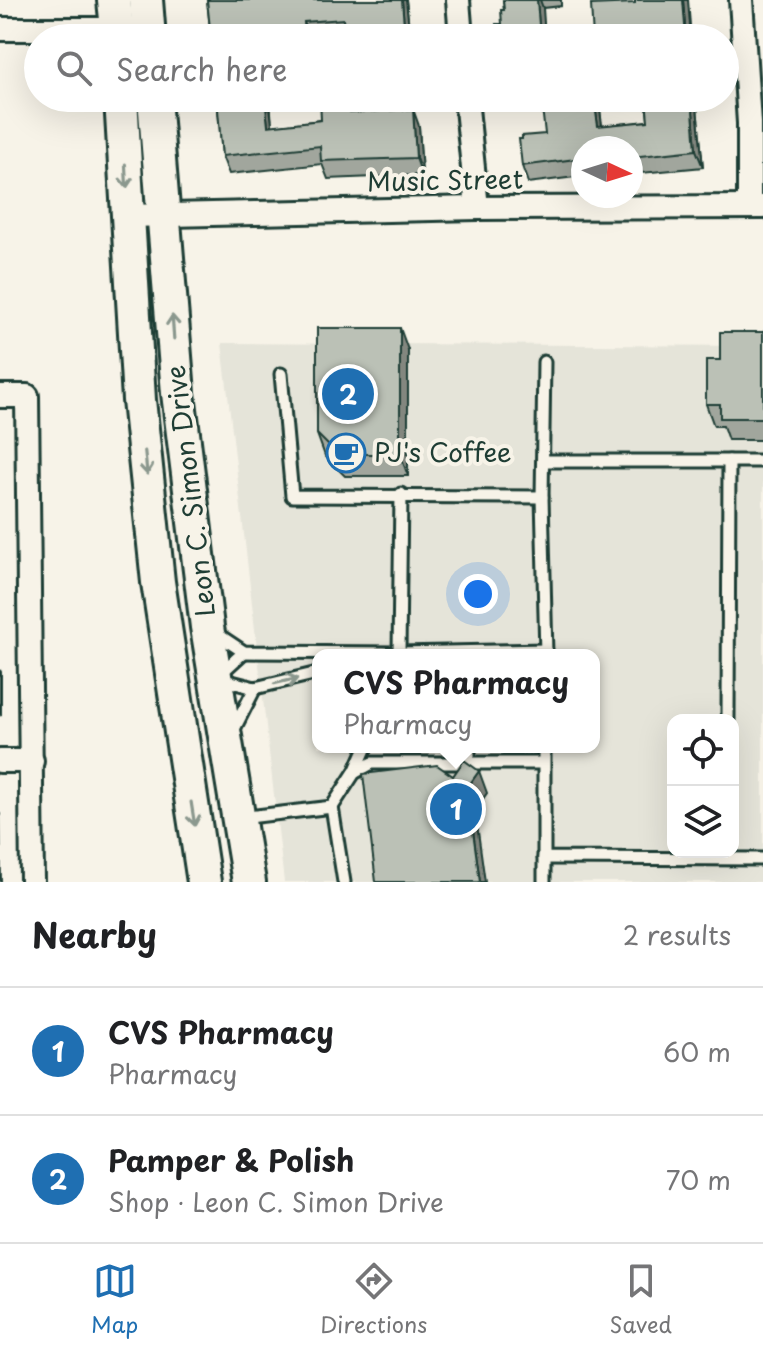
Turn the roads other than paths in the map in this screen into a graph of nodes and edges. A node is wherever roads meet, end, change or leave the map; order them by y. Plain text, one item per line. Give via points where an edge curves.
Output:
1 (458, 0) edge
2 (741, 0) edge
3 (132, 22) edge
4 (94, 24) edge
5 (460, 24) edge
6 (24, 28) edge
7 (0, 29) edge
8 (122, 112) edge
9 (155, 112) edge
10 (467, 112) edge
11 (756, 207) edge
12 (477, 208) junction
13 (128, 216) junction
14 (165, 216) junction
15 (544, 362) dead end
16 (281, 374) dead end
17 (178, 393) junction
18 (0, 396) edge
19 (139, 400) junction
20 (545, 461) junction
21 (729, 461) junction
22 (763, 461) edge
23 (401, 494) junction
24 (542, 497) junction
25 (153, 536) junction
26 (207, 627) junction
27 (397, 649) edge
28 (546, 649) edge
29 (244, 652) junction
30 (312, 653) edge
31 (312, 674) edge
32 (216, 678) junction
33 (255, 688) junction
34 (728, 714) edge
35 (227, 744) junction
36 (183, 745) junction
37 (363, 753) edge
38 (469, 753) edge
39 (544, 753) edge
40 (0, 761) edge
41 (32, 761) junction
42 (469, 762) junction
43 (543, 763) junction
44 (354, 773) junction
45 (332, 807) junction
46 (239, 818) junction
47 (667, 857) edge
48 (739, 857) edge
49 (544, 858) junction
50 (763, 859) edge
51 (32, 882) edge
52 (204, 882) edge
53 (249, 882) edge
54 (344, 882) edge
55 (544, 882) edge

1 - 5 street
2 - 11 street
3 - 4 street
6 - 7 street
8 -> 13 main road, Leon C. Simon Drive
9 - 14 main road, Leon C. Simon Drive
10 - 12 street
11 - 12 street, Music Street
12 - 14 street, Music Street
13 - 14 street, Music Street
13 - 19 main road, Leon C. Simon Drive
17 -> 14 main road, Leon C. Simon Drive
15 - 20 lane
16 - 23 lane via 292,496
17 - 19 main road
17 - 26 main road, Leon C. Simon Drive
18 - 41 street via 27,396
19 -> 25 main road, Leon C. Simon Drive
20 - 21 lane
20 - 24 lane
21 - 22 lane
21 - 34 lane
23 - 24 lane
23 - 27 lane
24 - 28 lane
25 - 32 main road via 198,667
25 - 36 main road, Leon C. Simon Drive
26 - 29 lane
26 - 32 main road, Leon C. Simon Drive
29 - 30 lane
29 - 32 lane
33 -> 31 lane
32 - 33 lane
32 - 35 main road, Leon C. Simon Drive
32 - 36 main road
33 - 35 lane
35 - 46 main road, Leon C. Simon Drive
36 -> 52 main road, Leon C. Simon Drive
37 - 44 lane
38 - 42 lane
39 - 43 lane
40 - 41 street
41 - 51 street
42 - 43 lane
42 - 44 lane via 372,763
43 - 49 lane
44 - 45 lane
45 - 46 lane
45 - 54 lane
46 - 53 main road, Leon C. Simon Drive
47 - 49 lane
48 - 50 lane
49 - 55 lane

